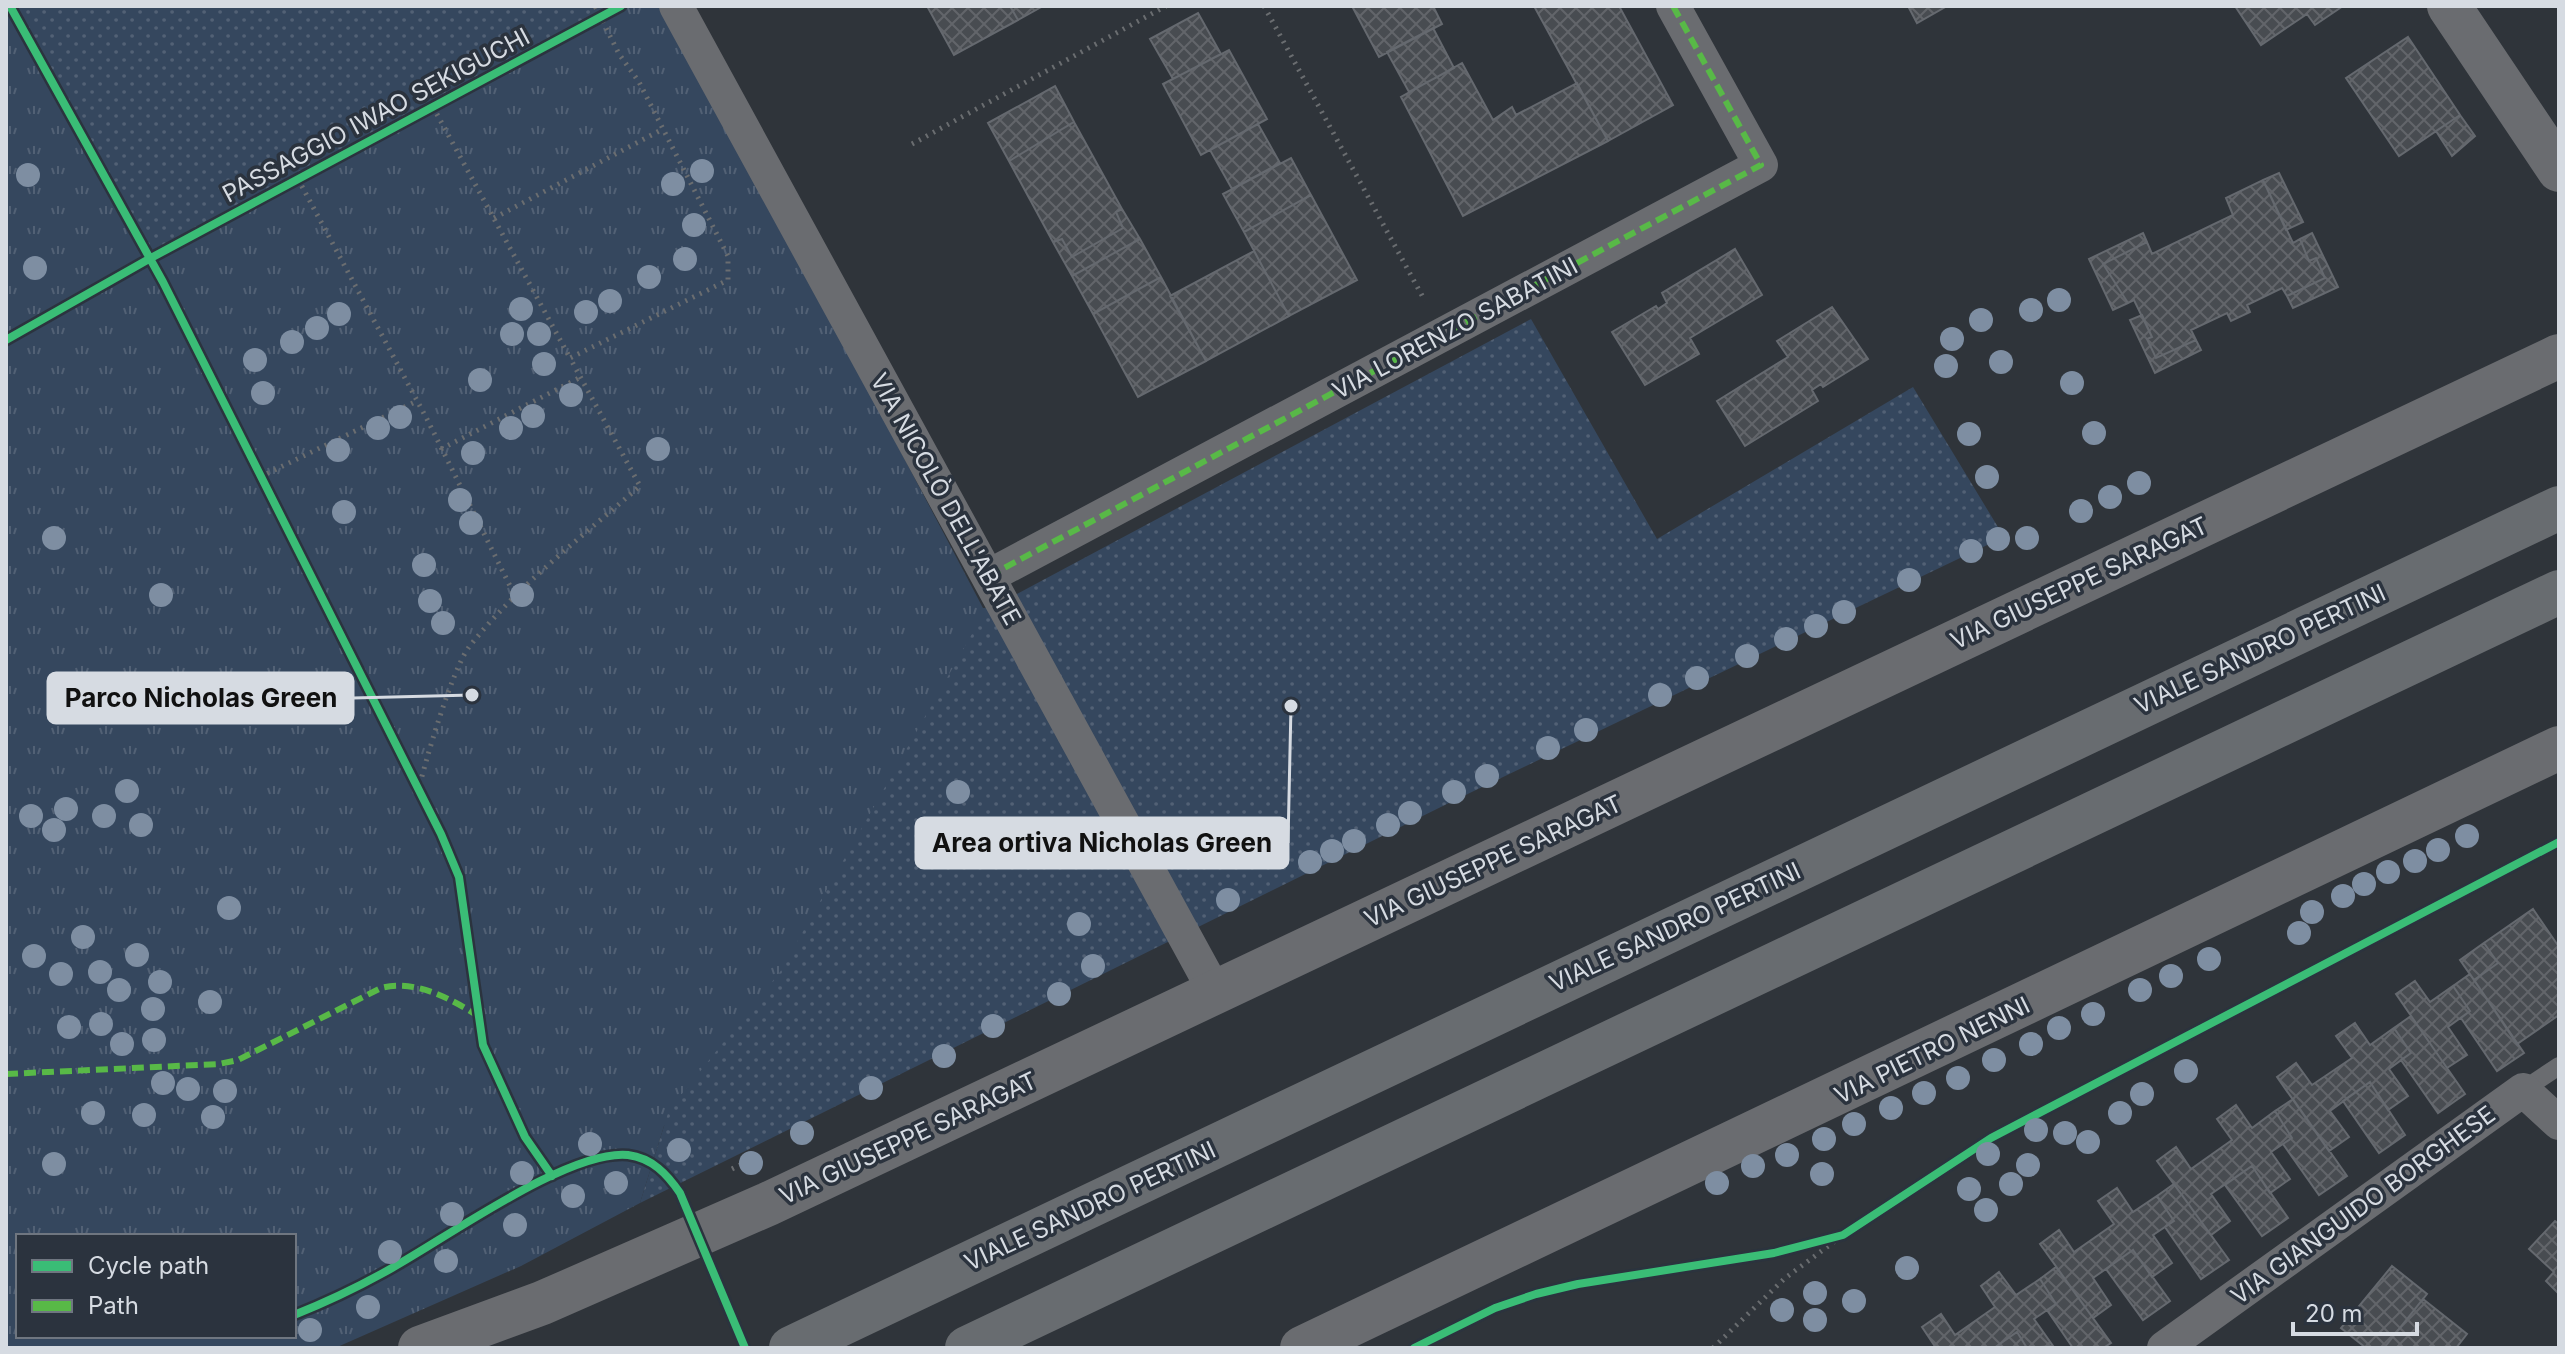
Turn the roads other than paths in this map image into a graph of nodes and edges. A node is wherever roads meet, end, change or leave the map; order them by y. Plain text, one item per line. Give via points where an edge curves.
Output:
1 (1673, 6) edge
2 (2449, 6) edge
3 (683, 8) edge
4 (2559, 170) edge
5 (2559, 356) edge
6 (2559, 508) edge
7 (989, 576) junction
8 (2559, 592) edge
9 (2559, 748) edge
10 (1215, 992) junction
11 (2559, 1066) edge
12 (2523, 1090) junction
13 (2559, 1123) edge
14 (420, 1348) edge
15 (791, 1348) edge
16 (967, 1348) edge
17 (1302, 1348) edge
18 (2164, 1348) edge

1 - 7 street, VIA LORENZO SABATINI via 1761,165
2 - 4 street
3 - 7 street, VIA NICOLÒ DELL'ABATE
5 - 10 street, VIA GIUSEPPE SARAGAT
6 - 15 highway, VIALE SANDRO PERTINI
7 - 10 street, VIA NICOLÒ DELL'ABATE
8 - 16 highway
9 - 17 street, VIA PIETRO NENNI
10 - 14 street, VIA GIUSEPPE SARAGAT via 768,1204 542,1303
11 - 12 lane
12 - 13 street
12 - 18 street, VIA GIANGUIDO BORGHESE

